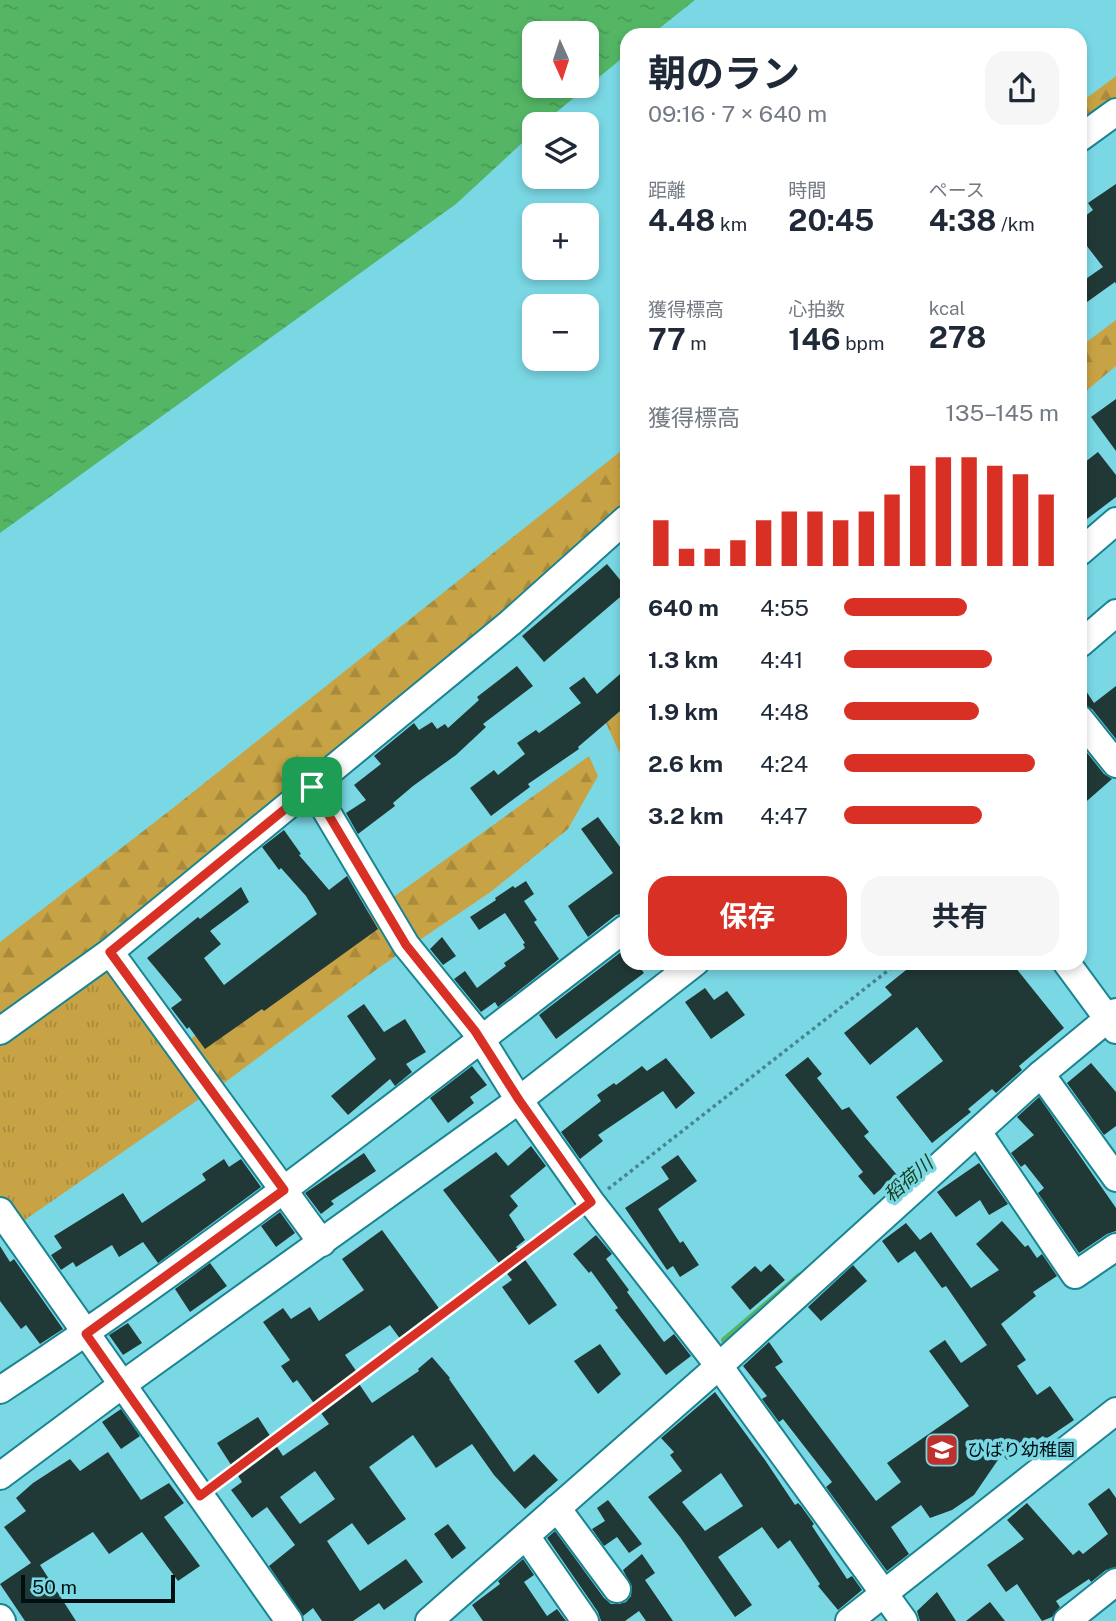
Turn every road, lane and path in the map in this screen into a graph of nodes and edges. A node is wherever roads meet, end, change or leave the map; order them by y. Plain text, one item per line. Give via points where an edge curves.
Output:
1 (1116, 112) edge
2 (1087, 133) edge
3 (1116, 521) edge
4 (620, 524) edge
5 (1087, 546) edge
6 (1116, 613) edge
7 (1087, 638) edge
8 (1087, 728) edge
9 (1116, 764) edge
10 (312, 787) junction
11 (620, 933) edge
12 (110, 952) junction
13 (686, 970) edge
14 (889, 970) edge
15 (1072, 970) edge
16 (1113, 1020) edge
17 (0, 1031) edge
18 (480, 1040) junction
19 (1041, 1074) junction
20 (519, 1100) junction
21 (978, 1132) junction
22 (1116, 1178) edge
23 (284, 1190) junction
24 (591, 1202) junction
25 (0, 1211) edge
26 (8, 1238) edge
27 (322, 1243) junction
28 (1116, 1247) edge
29 (86, 1334) junction
30 (719, 1366) junction
31 (122, 1385) junction
32 (0, 1390) edge
33 (1116, 1411) edge
34 (0, 1476) edge
35 (200, 1496) junction
36 (557, 1508) junction
37 (526, 1536) junction
38 (1116, 1582) edge
39 (617, 1589) dead end
40 (884, 1592) junction
41 (289, 1621) edge
42 (429, 1621) edge
43 (585, 1621) edge
44 (849, 1621) edge
45 (904, 1621) edge
46 (1067, 1621) edge

1 - 2 street
3 - 5 street
4 - 10 street via 510,623
6 - 7 street
8 - 9 street
10 - 12 street
10 - 18 street via 406,945
11 - 18 street
12 - 17 street
12 - 23 street
13 - 20 street
14 - 24 path
15 - 16 street
16 - 19 street
18 - 20 street
18 - 23 street
19 - 21 street
19 - 22 street
20 - 24 street
20 - 27 street
21 - 28 street via 1075,1275
21 - 30 street
23 - 27 street
23 - 29 street
24 - 30 street
24 - 35 path
25 - 26 street
26 - 29 street
27 - 31 street
29 - 31 street
29 - 32 street
30 - 36 street
30 - 40 street
31 - 34 street
31 - 35 street
33 - 40 street
35 - 41 street
36 - 37 street
36 - 39 street
37 - 42 street
37 - 43 street
38 - 46 street
40 - 44 street
40 - 45 street

